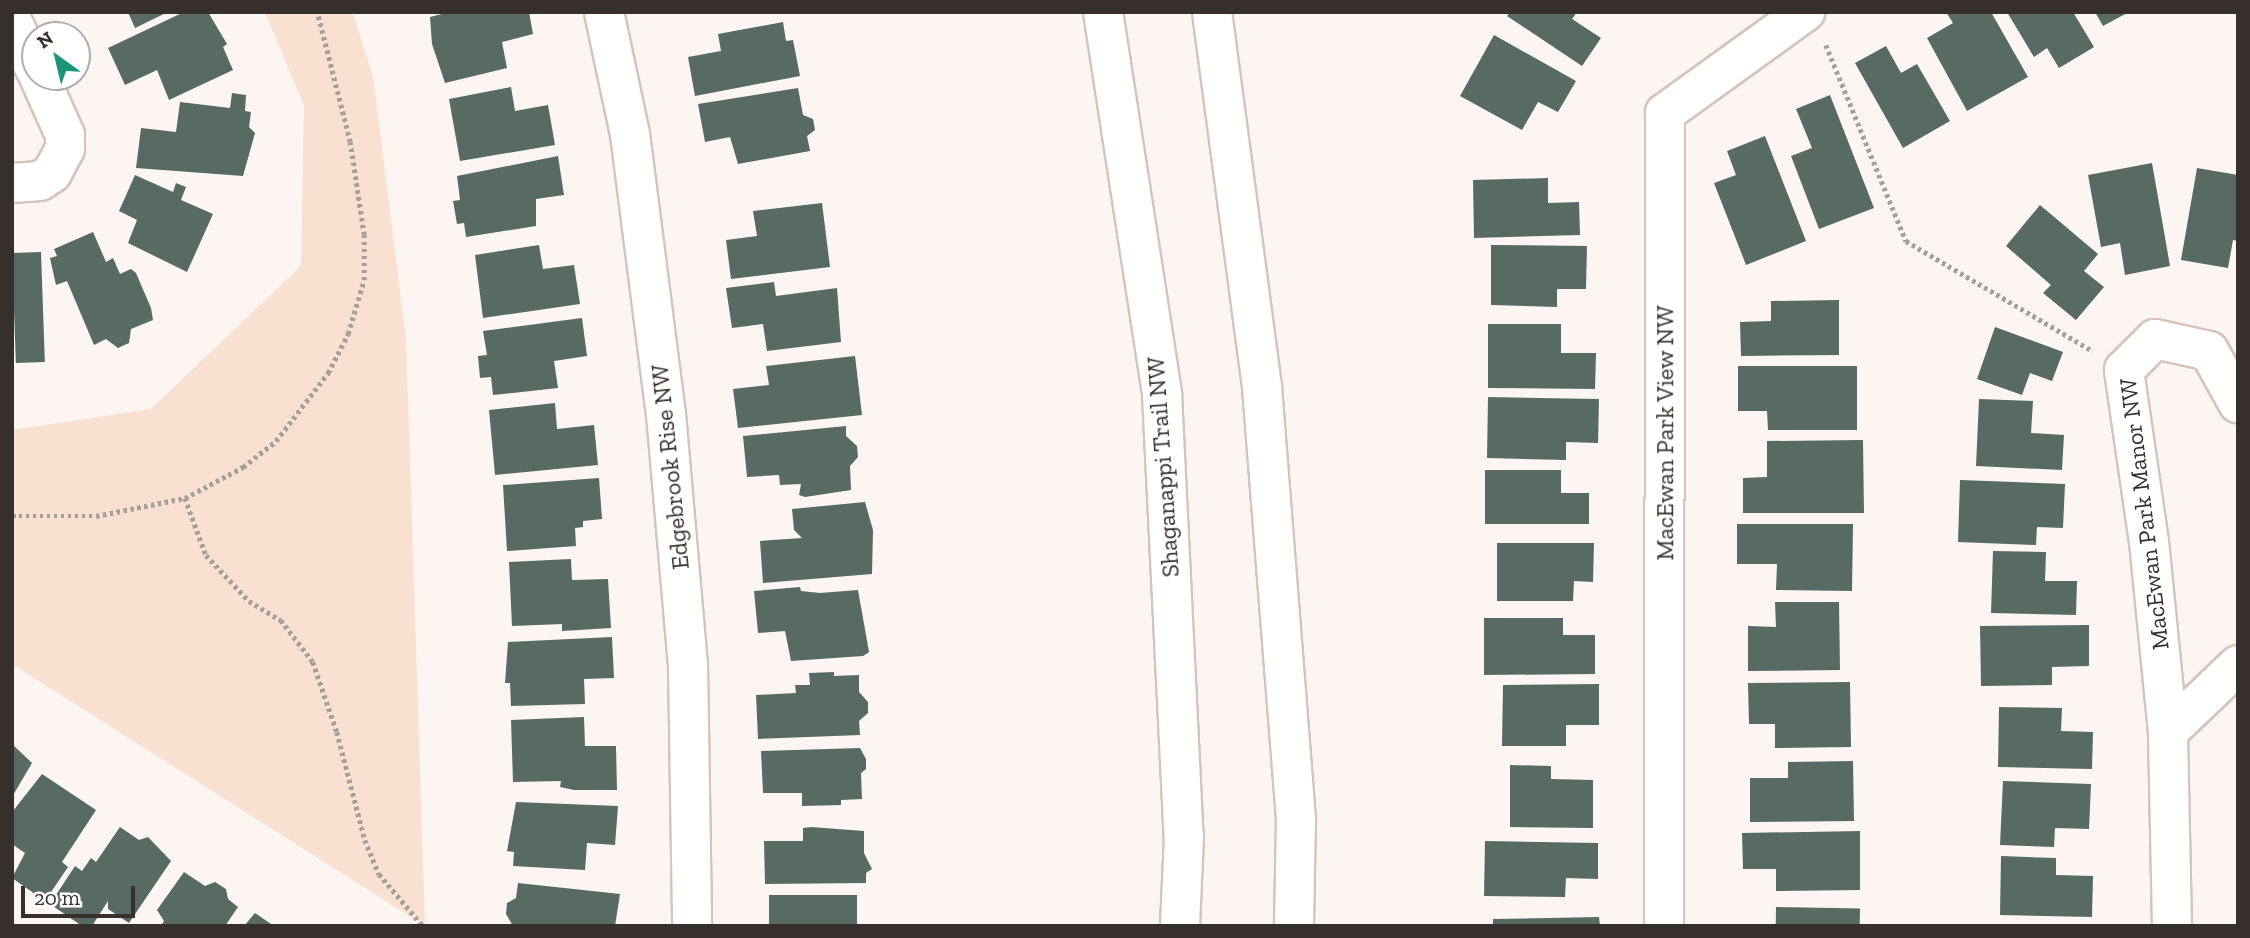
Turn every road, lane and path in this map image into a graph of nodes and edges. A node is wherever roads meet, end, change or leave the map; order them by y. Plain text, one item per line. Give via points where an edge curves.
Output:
1 (317, 12) edge
2 (604, 12) edge
3 (1103, 12) edge
4 (1212, 12) edge
5 (12, 20) edge
6 (1814, 25) edge
7 (21, 39) edge
8 (45, 91) edge
9 (12, 183) edge
10 (2124, 370) junction
11 (2238, 403) edge
12 (184, 498) junction
13 (12, 516) edge
14 (2238, 665) edge
15 (2168, 732) junction
16 (423, 926) edge
17 (692, 926) edge
18 (1180, 926) edge
19 (1294, 926) edge
20 (1664, 926) edge
21 (2172, 926) edge

1 - 12 path via 350,142 364,235 364,280 348,334 301,414 243,467
2 - 17 street, Edgebrook Rise NW via 630,134 666,414 688,663
3 - 18 street, Shaganappi Trail NW via 1161,394 1184,837
4 - 19 street via 1262,387 1296,820
5 - 7 street
6 - 10 path via 1906,240
6 - 20 street, MacEwan Park View NW via 1665,113
8 - 9 street via 65,135 65,149 52,173 40,181
10 - 11 street, MacEwan Park Manor NW via 2155,339 2209,351
10 - 15 street, MacEwan Park Manor NW via 2149,542
12 - 13 path via 96,516
12 - 16 path via 206,555 249,601 281,620 313,663 379,874
14 - 15 street
15 - 21 street, MacEwan Park Manor NW

